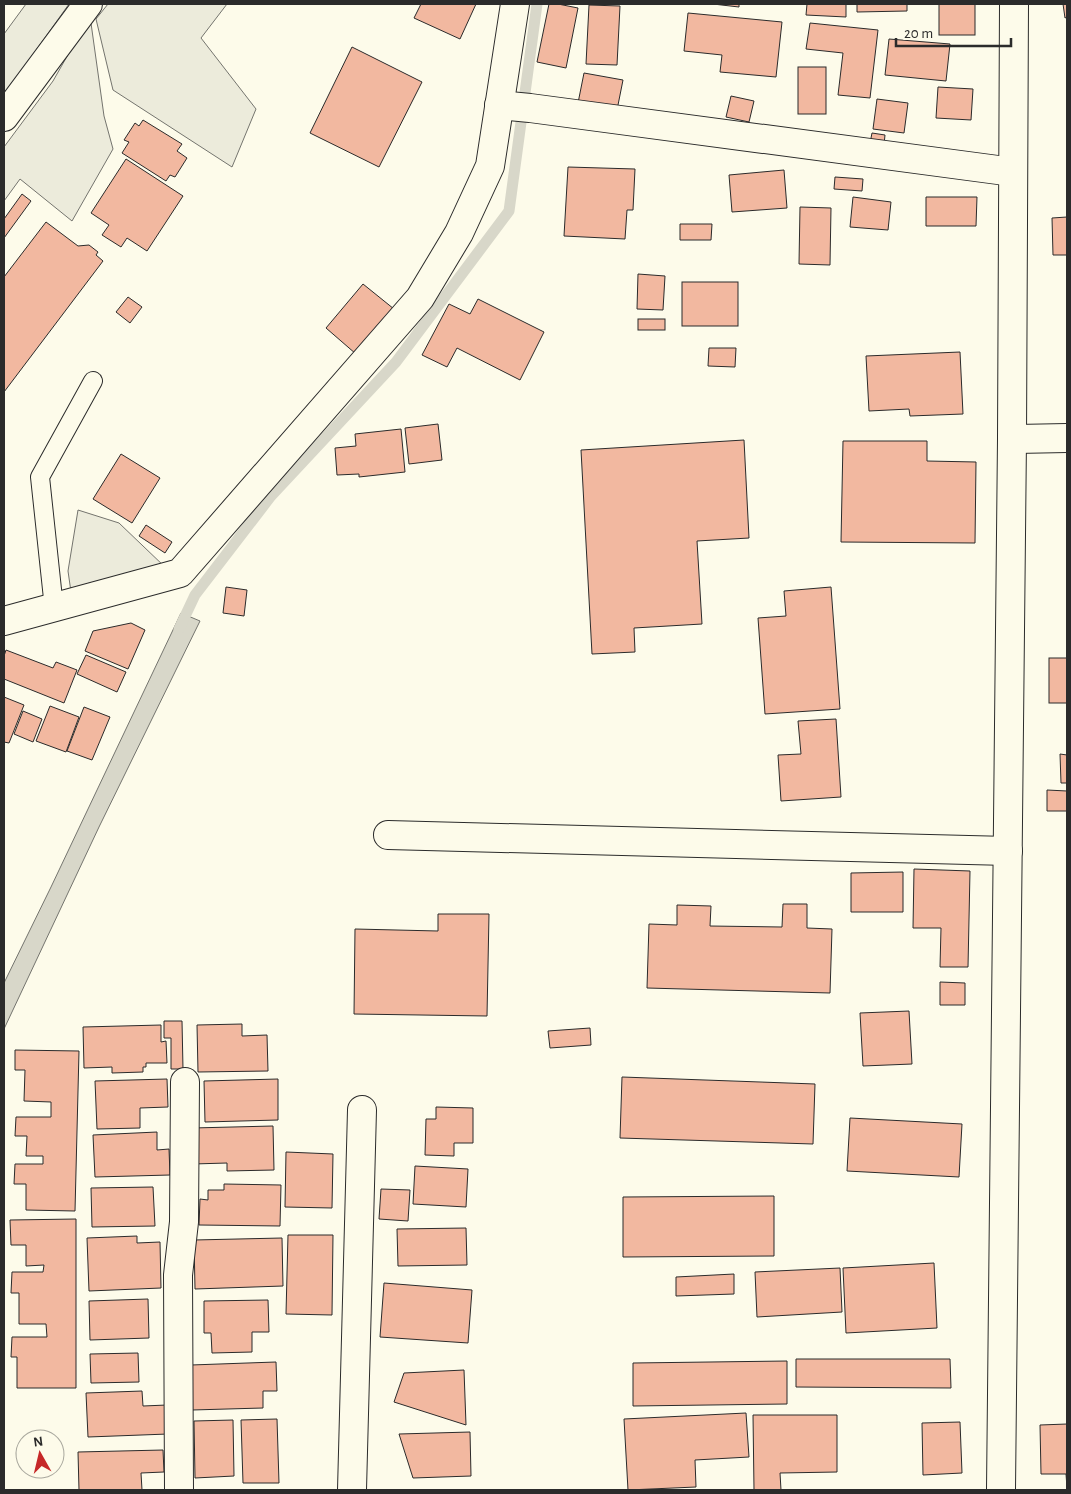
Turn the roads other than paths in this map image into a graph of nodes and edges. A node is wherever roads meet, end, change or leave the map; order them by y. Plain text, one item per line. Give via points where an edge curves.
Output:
1 (88, 4) edge
2 (515, 4) edge
3 (1014, 4) edge
4 (514, 107) junction
5 (4, 117) edge
6 (1013, 172) junction
7 (93, 380) dead end
8 (1012, 438) junction
9 (1067, 438) edge
10 (54, 608) junction
11 (4, 621) edge
12 (388, 835) dead end
13 (1008, 851) junction
14 (185, 1082) dead end
15 (362, 1110) dead end
16 (178, 1490) edge
17 (352, 1490) edge
18 (1001, 1490) edge

1 - 5 street
2 - 4 street
3 - 6 street
4 - 6 street
4 - 10 street via 459,233 420,298 180,573
6 - 8 street
7 - 10 lane via 40,477
8 - 9 street
8 - 13 street
10 - 11 street
12 - 13 street
13 - 18 street
14 - 16 street via 184,1222 178,1274
15 - 17 street

